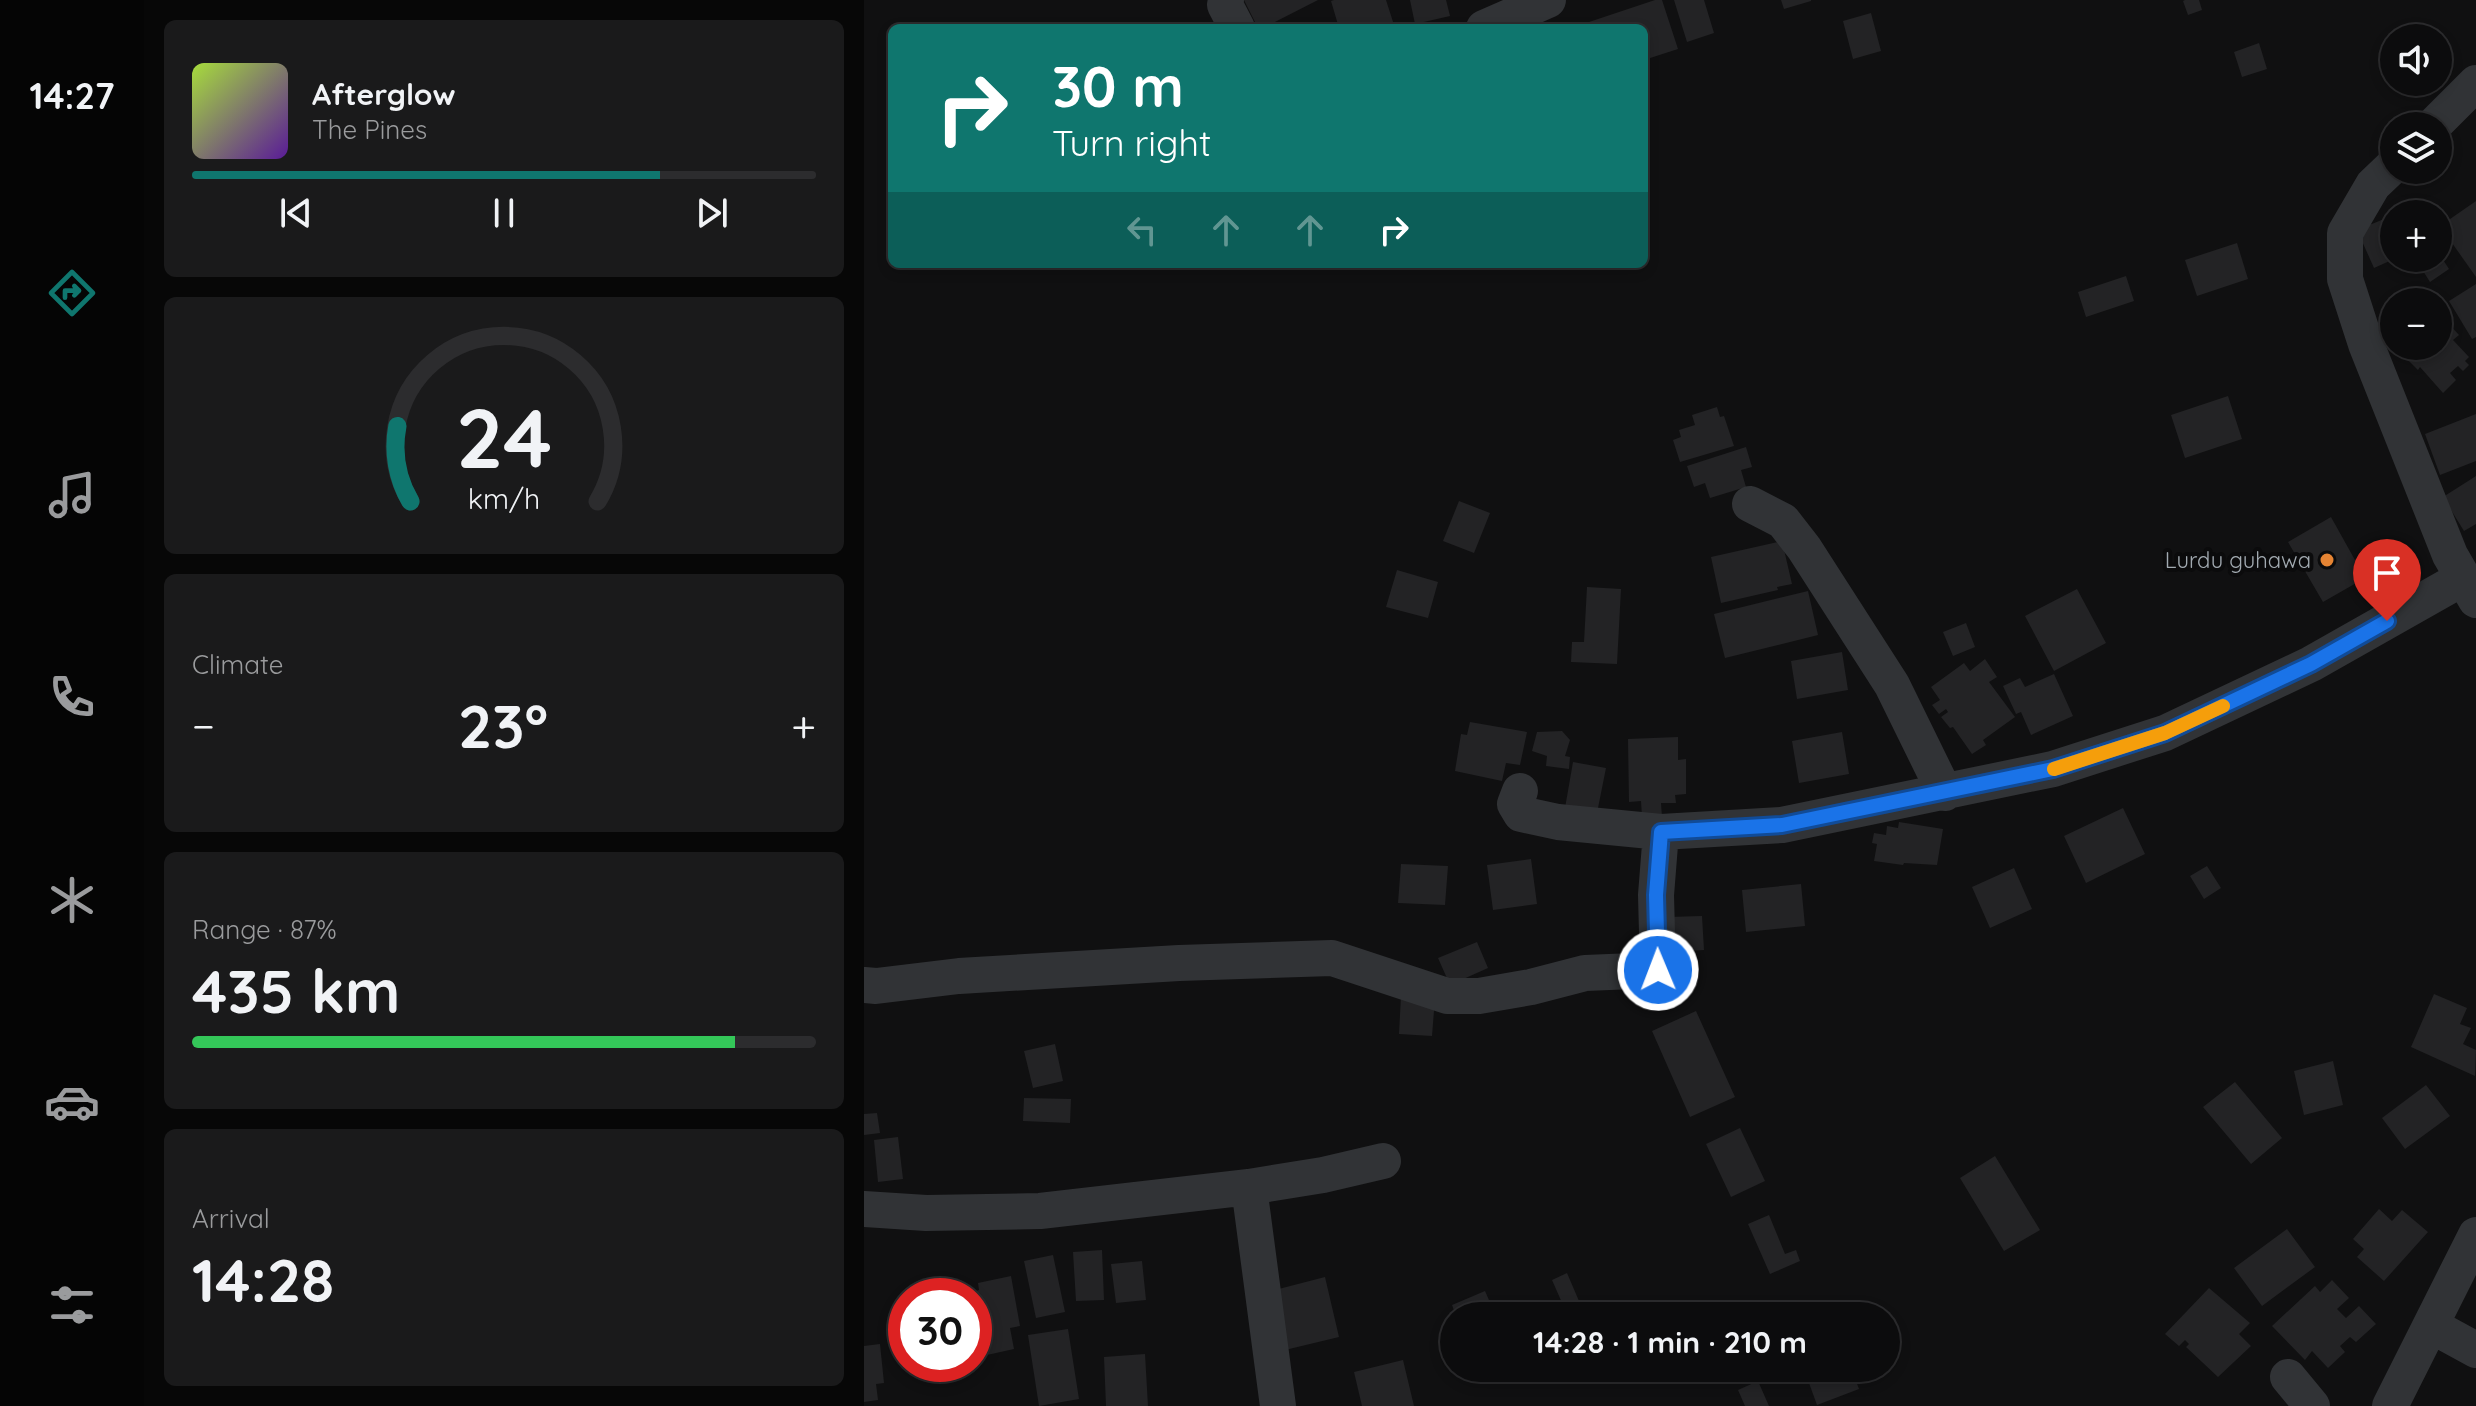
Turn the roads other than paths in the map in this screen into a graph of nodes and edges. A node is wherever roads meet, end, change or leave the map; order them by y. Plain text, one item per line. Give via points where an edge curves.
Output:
1 (1226, 0) edge
2 (1548, 0) edge
3 (1235, 24) edge
4 (1493, 24) edge
5 (2476, 83) edge
6 (2447, 112) edge
7 (2380, 178) edge
8 (1750, 504) dead end
9 (2469, 589) edge
10 (1520, 791) dead end
11 (1945, 793) junction
12 (1661, 832) junction
13 (864, 985) edge
14 (1383, 1161) dead end
15 (1249, 1187) junction
16 (864, 1209) edge
17 (2476, 1235) edge
18 (2432, 1326) junction
19 (2476, 1350) edge
20 (2288, 1377) dead end
21 (1278, 1406) edge
22 (2312, 1406) edge
23 (2390, 1406) edge

1 - 3 street
2 - 4 street
5 - 6 street
7 - 9 street via 2345,233 2345,279 2450,555
8 - 11 street via 1783,521 1804,548 1892,685
9 - 11 street via 2165,733 2053,769
10 - 12 street via 1515,804 1521,814
11 - 12 street via 1782,825
12 - 13 street via 1658,970 1585,973 1479,996 1447,996 1332,958
14 - 15 street
15 - 16 street via 1012,1212
15 - 21 street
17 - 18 street
18 - 19 street
18 - 23 street
20 - 22 street

